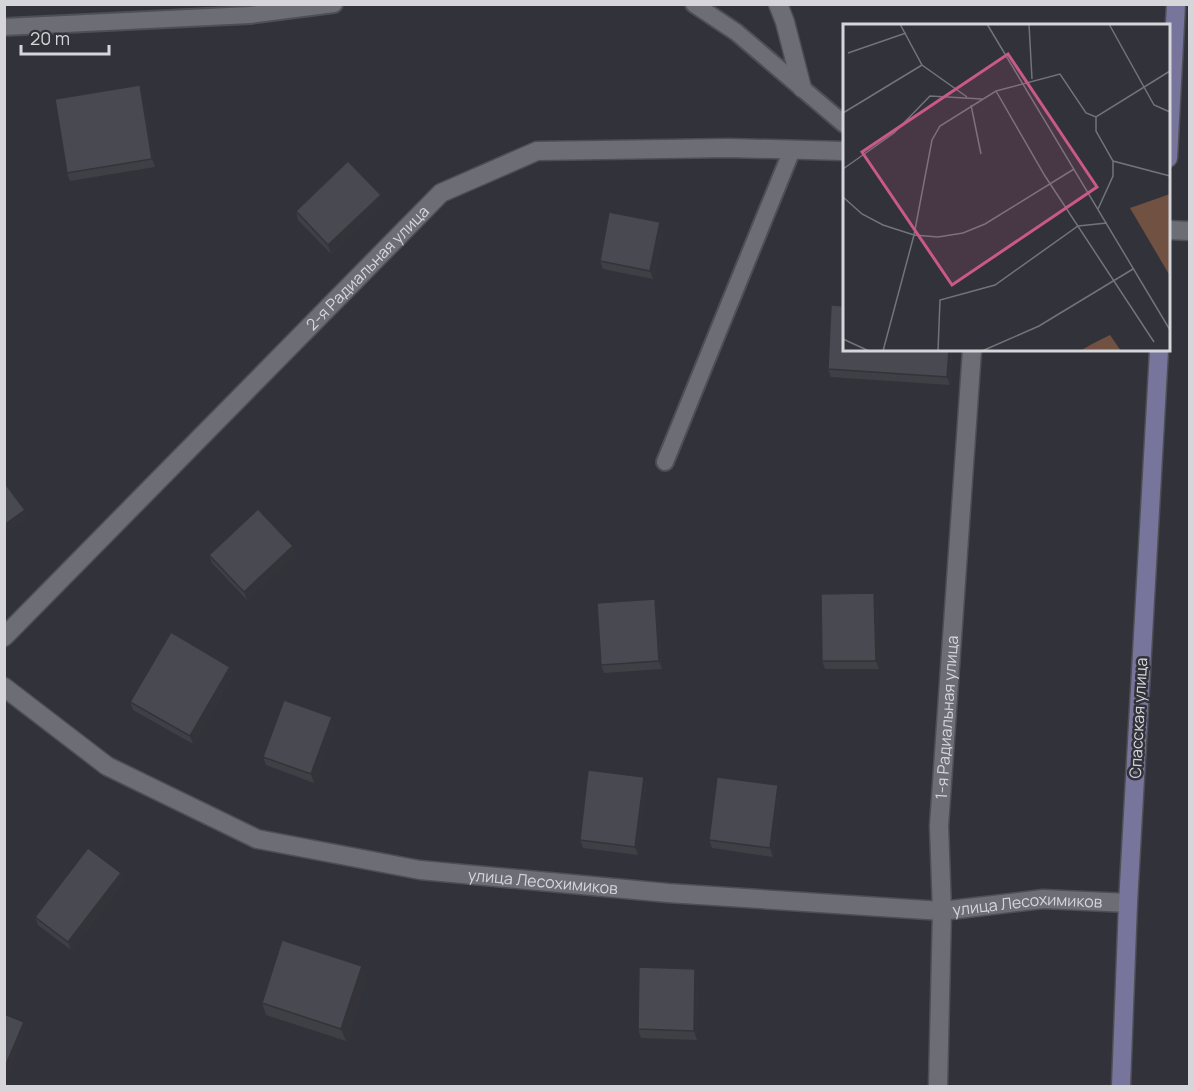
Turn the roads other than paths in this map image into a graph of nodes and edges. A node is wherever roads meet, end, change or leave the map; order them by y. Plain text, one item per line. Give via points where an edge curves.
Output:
1 (334, 4) edge
2 (694, 4) edge
3 (778, 4) edge
4 (1176, 4) edge
5 (4, 27) edge
6 (802, 88) junction
7 (1170, 120) edge
8 (843, 123) edge
9 (792, 150) junction
10 (843, 151) edge
11 (1170, 230) edge
12 (1190, 231) edge
13 (972, 351) edge
14 (1159, 351) edge
15 (665, 462) dead end
16 (4, 637) edge
17 (4, 687) edge
18 (1128, 903) junction
19 (942, 911) junction
20 (938, 1086) edge
21 (1121, 1086) edge

1 - 5 lane via 250,15
2 - 6 lane via 736,32
3 - 6 street
4 - 7 street
6 - 8 lane
9 - 10 street, 2-я Радиальная улица
9 - 15 lane
9 - 16 street, 2-я Радиальная улица via 537,151 441,193
11 - 12 street
13 - 19 street, 1-я Радиальная улица via 939,826
14 - 18 street, Спасская улица
17 - 19 street, улица Лесохимиков via 107,766 256,839 420,870 668,893
18 - 19 street, улица Лесохимиков via 1043,899
18 - 21 street, Спасская улица
19 - 20 street, 1-я Радиальная улица

